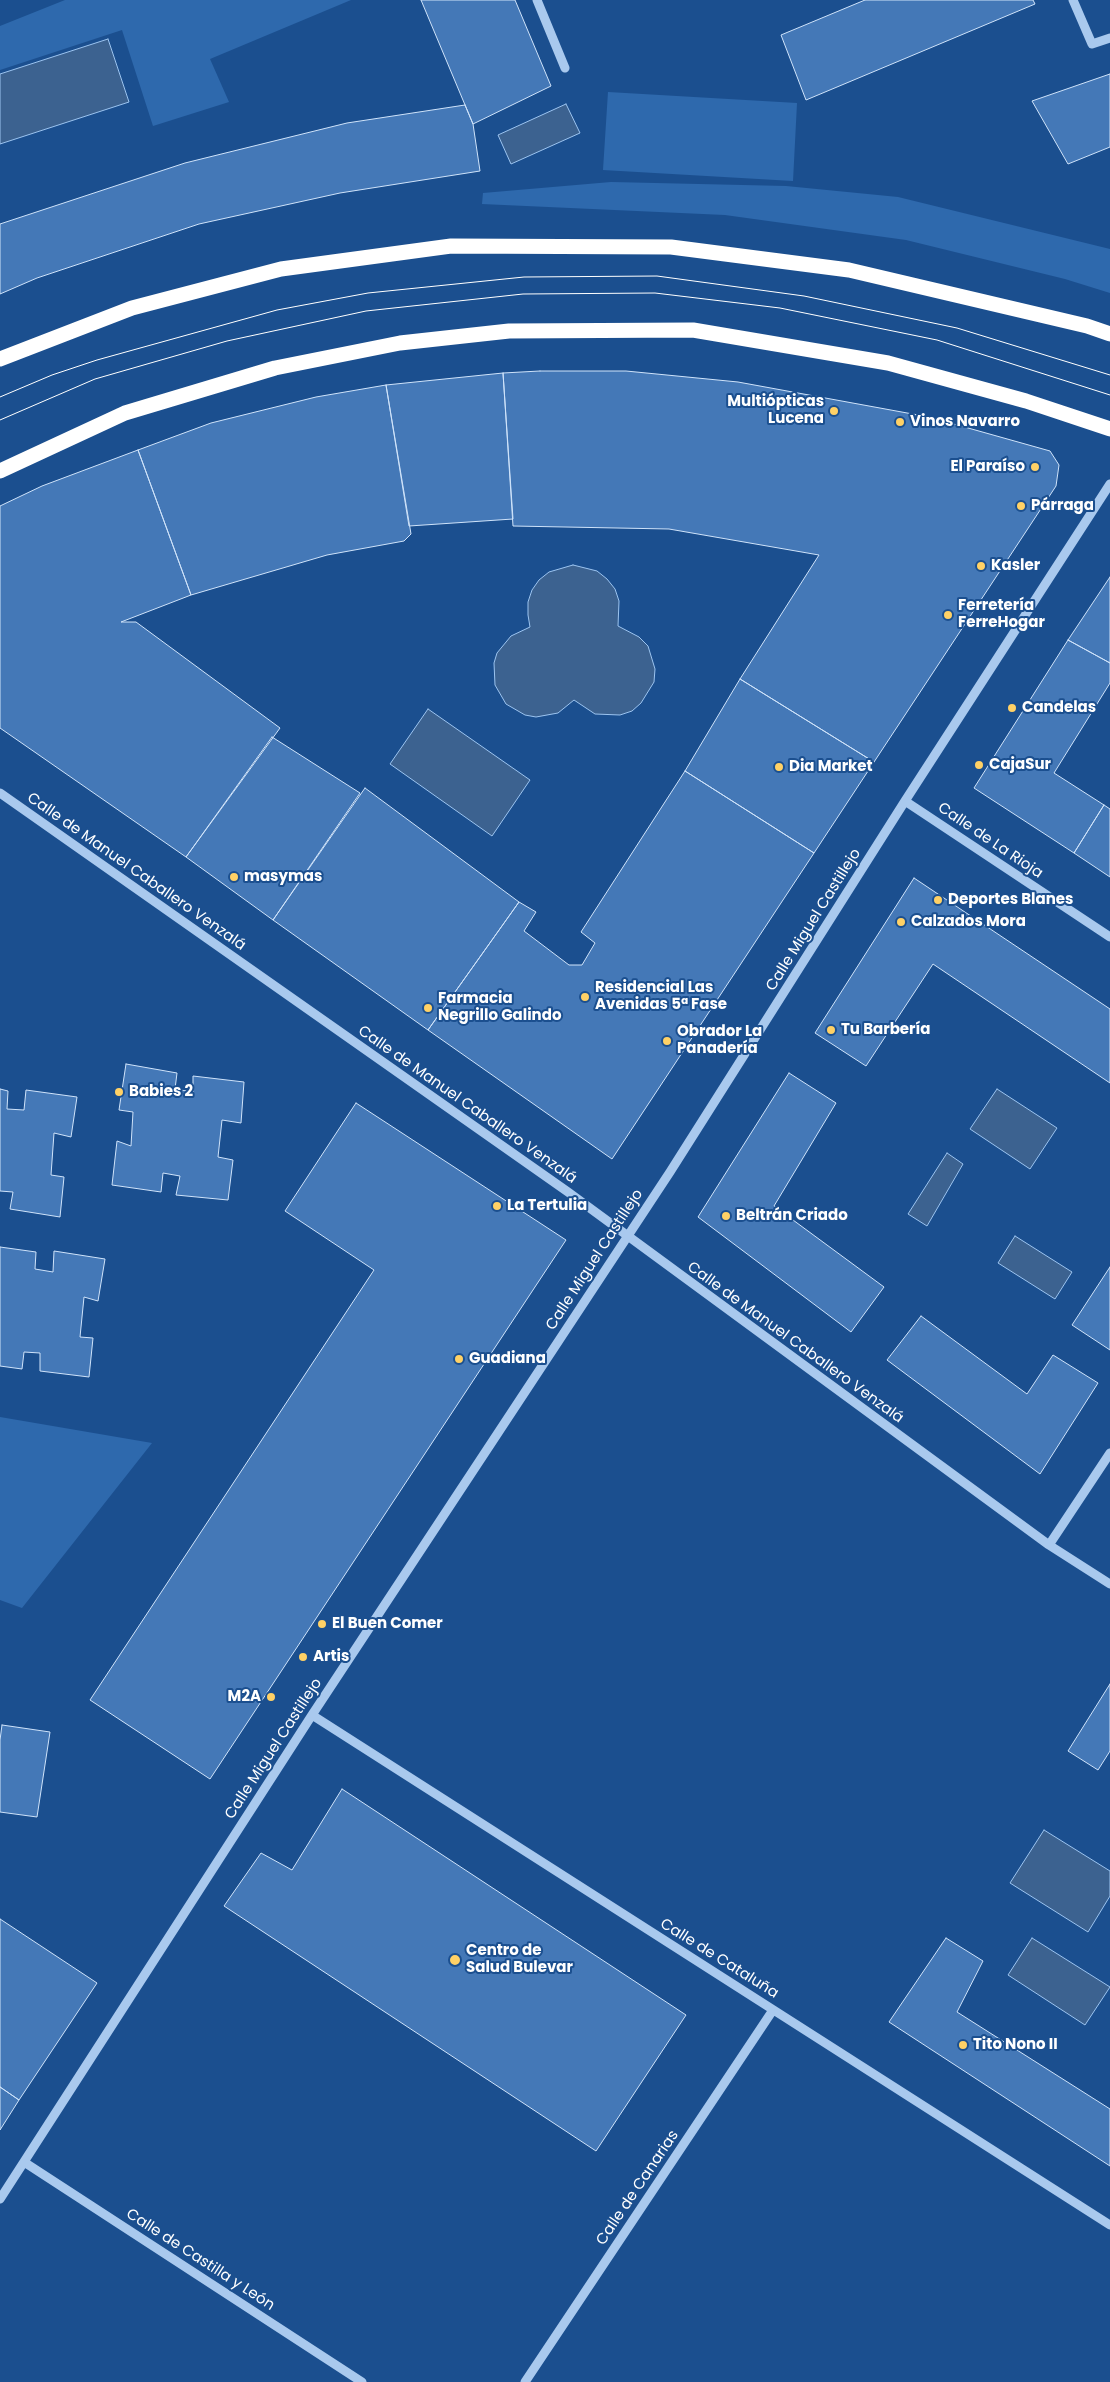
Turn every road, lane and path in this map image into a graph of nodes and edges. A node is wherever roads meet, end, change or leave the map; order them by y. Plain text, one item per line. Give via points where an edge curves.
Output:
1 (538, 0) edge
2 (1073, 0) edge
3 (1110, 38) edge
4 (565, 68) dead end
5 (1110, 334) edge
6 (0, 359) edge
7 (1110, 429) edge
8 (0, 471) edge
9 (1110, 484) edge
10 (0, 793) edge
11 (905, 801) junction
12 (1110, 937) edge
13 (627, 1236) junction
14 (1110, 1453) edge
15 (1049, 1545) junction
16 (1110, 1584) edge
17 (312, 1715) junction
18 (773, 2010) junction
19 (24, 2162) junction
20 (0, 2199) edge
21 (1110, 2225) edge
22 (362, 2382) edge
23 (525, 2382) edge

1 - 4 street
2 - 3 street via 1092,44
5 - 6 highway via 850,270 671,248 450,246 281,269 132,308
7 - 8 highway via 1026,401 888,363 692,330 509,331 400,344 275,368 125,414
9 - 11 street, Calle Miguel Castillejo
10 - 13 street, Calle de Manuel Caballero Venzalá
11 - 12 street, Calle de La Rioja
11 - 13 street, Calle Miguel Castillejo
13 - 15 street, Calle de Manuel Caballero Venzalá
13 - 17 street, Calle Miguel Castillejo
14 - 15 street
15 - 16 street, Calle de Manuel Caballero Venzalá
17 - 18 street, Calle de Cataluña
17 - 19 street, Calle Miguel Castillejo
18 - 21 street, Calle de Cataluña
18 - 23 street, Calle de Canarias
19 - 20 street, Calle Miguel Castillejo
19 - 22 street, Calle de Castilla y León

